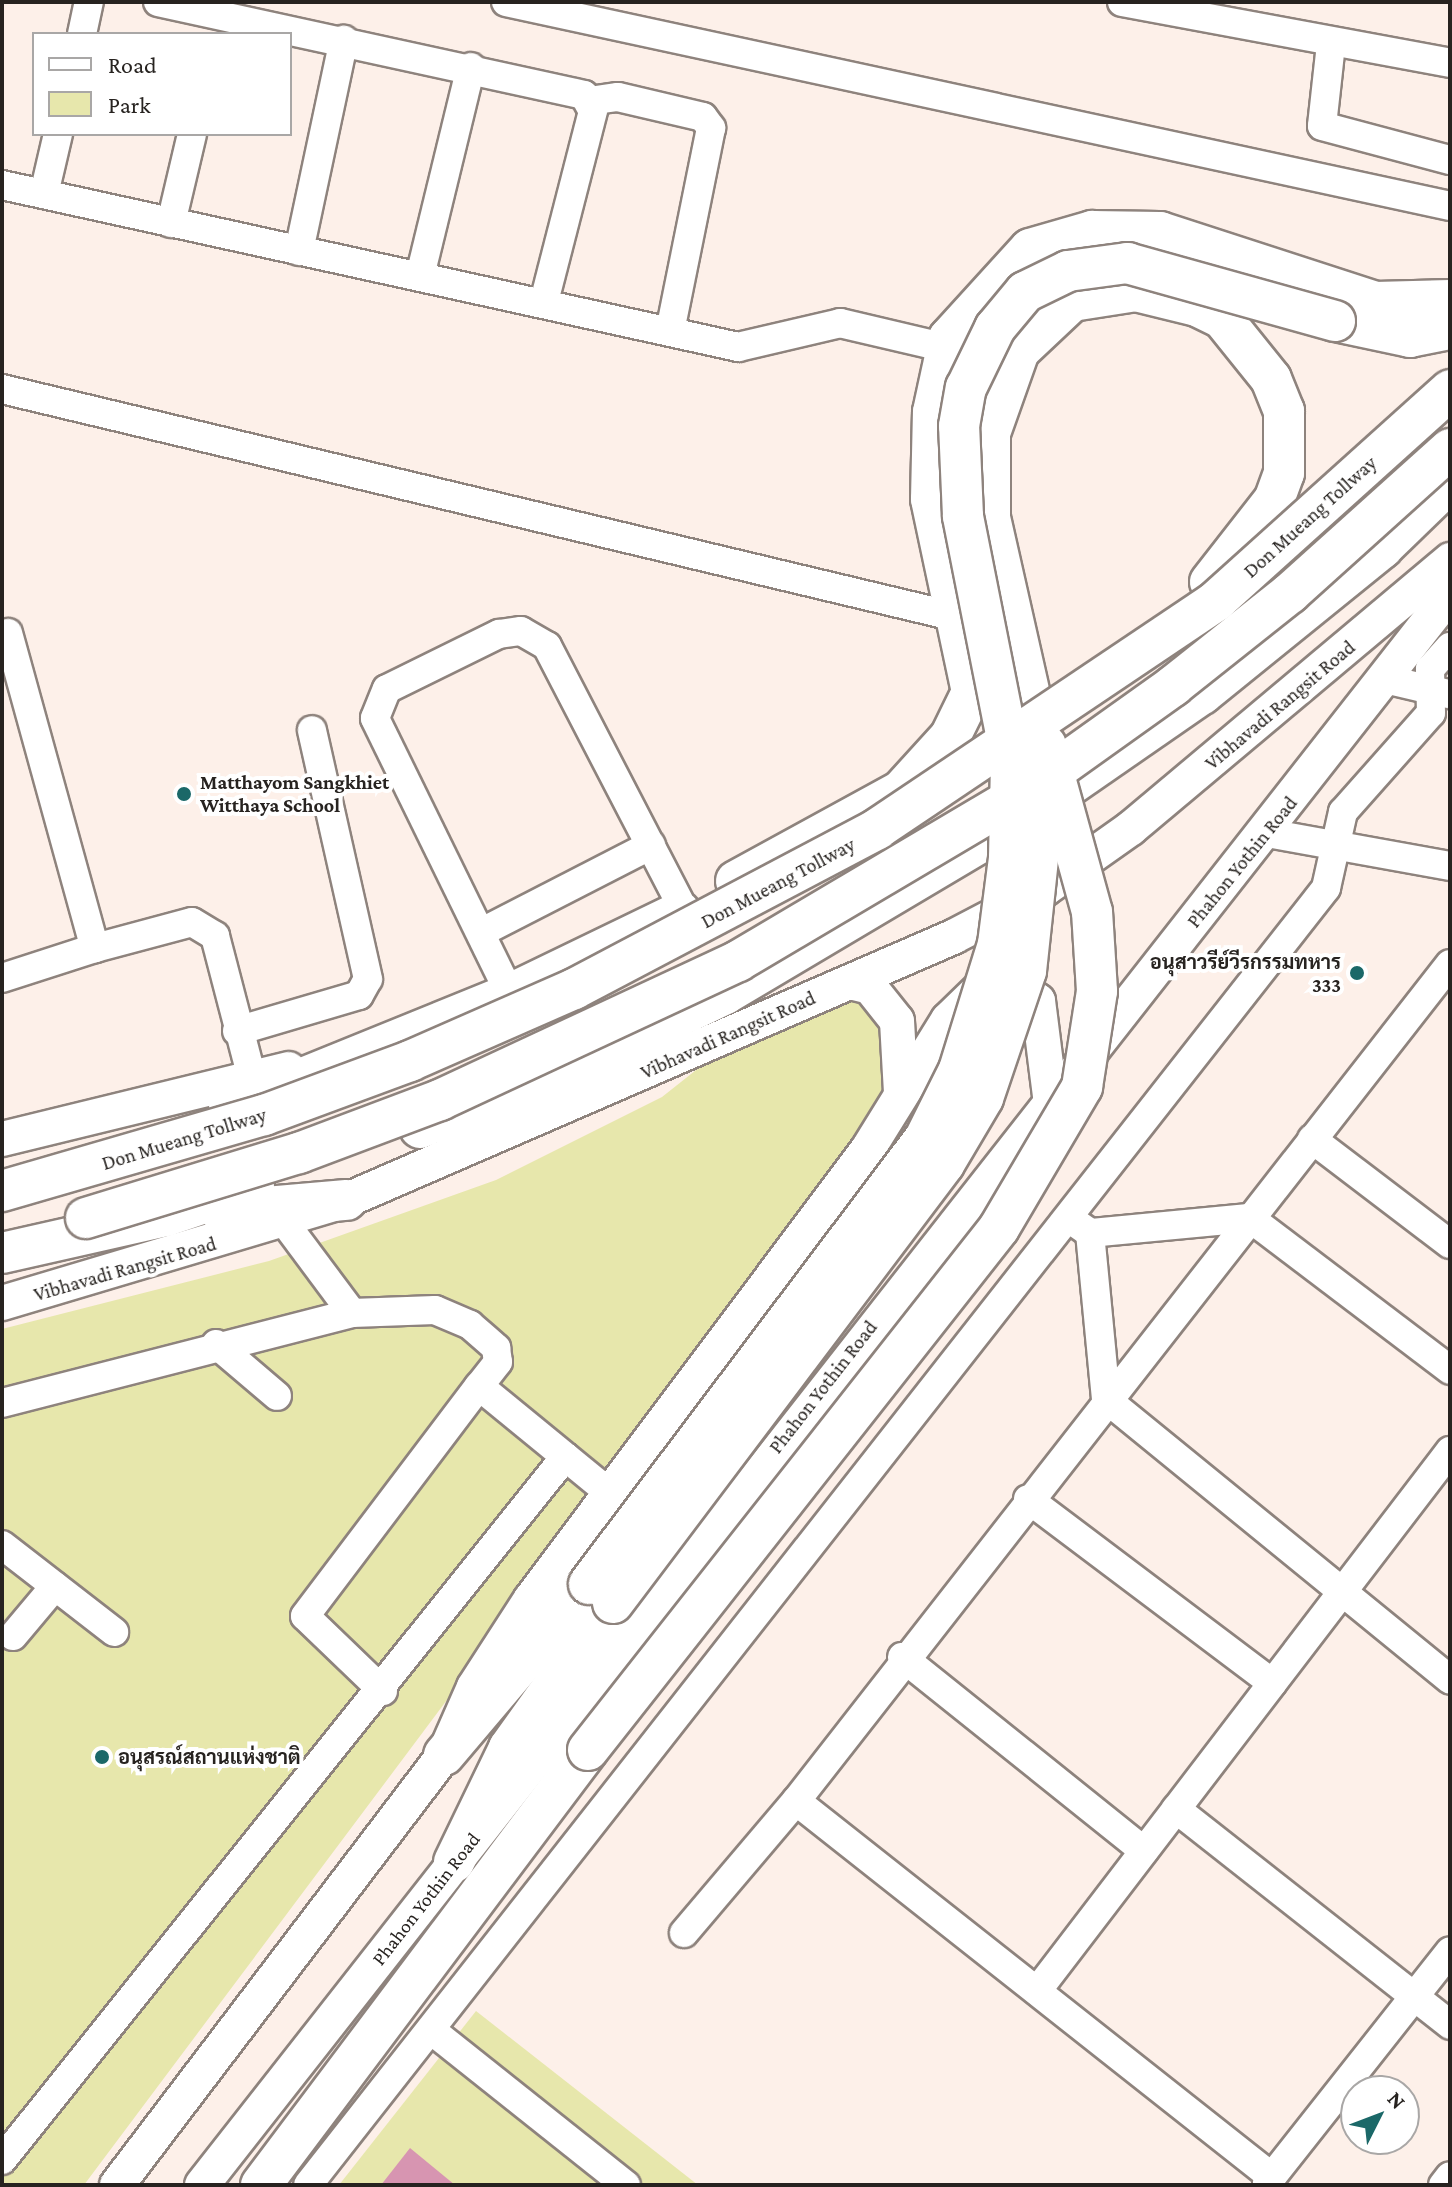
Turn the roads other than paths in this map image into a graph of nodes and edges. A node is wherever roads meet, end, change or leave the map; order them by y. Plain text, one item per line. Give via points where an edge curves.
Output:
1 (89, 2) edge
2 (158, 2) edge
3 (506, 2) edge
4 (1122, 2) edge
5 (217, 24) edge
6 (82, 32) edge
7 (280, 32) edge
8 (292, 33) edge
9 (344, 40) junction
10 (1331, 44) junction
11 (1450, 63) edge
12 (471, 67) junction
13 (589, 101) junction
14 (58, 136) edge
15 (192, 136) edge
16 (1450, 160) edge
17 (2, 185) edge
18 (44, 194) junction
19 (1450, 206) edge
20 (171, 223) junction
21 (299, 251) junction
22 (420, 276) junction
23 (1450, 300) edge
24 (544, 302) junction
25 (1450, 329) edge
26 (670, 331) junction
27 (947, 348) junction
28 (1450, 377) edge
29 (2, 389) edge
30 (1450, 390) edge
31 (1450, 449) edge
32 (1450, 482) edge
33 (1450, 560) edge
34 (1210, 582) junction
35 (1450, 594) edge
36 (957, 617) junction
37 (8, 633) dead end
38 (1450, 647) edge
39 (1385, 679) junction
40 (1440, 692) edge
41 (1032, 704) junction
42 (312, 730) dead end
43 (899, 793) junction
44 (1267, 833) junction
45 (1336, 843) junction
46 (651, 845) junction
47 (1450, 866) edge
48 (684, 910) junction
49 (482, 932) junction
50 (95, 948) junction
51 (1450, 964) edge
52 (2, 978) edge
53 (850, 982) junction
54 (510, 994) junction
55 (237, 1031) junction
56 (391, 1043) junction
57 (252, 1078) junction
58 (1050, 1096) junction
59 (900, 1099) junction
60 (2, 1139) edge
61 (1312, 1139) junction
62 (2, 1171) edge
63 (2, 1191) edge
64 (347, 1200) junction
65 (166, 1216) junction
66 (1250, 1218) junction
67 (285, 1223) junction
68 (1080, 1226) junction
69 (2, 1239) edge
70 (1450, 1244) edge
71 (2, 1253) edge
72 (2, 1303) edge
73 (352, 1313) junction
74 (216, 1344) junction
75 (1450, 1370) edge
76 (479, 1386) junction
77 (277, 1396) dead end
78 (1106, 1399) junction
79 (2, 1403) edge
80 (1450, 1451) edge
81 (565, 1457) junction
82 (612, 1495) junction
83 (1028, 1499) junction
84 (2, 1545) edge
85 (55, 1586) junction
86 (601, 1594) junction
87 (1340, 1594) junction
88 (114, 1632) dead end
89 (13, 1636) dead end
90 (902, 1657) junction
91 (1450, 1680) edge
92 (1272, 1683) junction
93 (383, 1691) junction
94 (444, 1755) junction
95 (796, 1801) junction
96 (1176, 1809) junction
97 (1144, 1851) junction
98 (454, 1862) junction
99 (684, 1933) dead end
100 (1450, 1951) edge
101 (1037, 1991) junction
102 (1415, 1995) junction
103 (1450, 2025) edge
104 (431, 2030) junction
105 (2, 2160) edge
106 (1450, 2176) edge
107 (1268, 2183) edge
108 (117, 2185) edge
109 (202, 2185) edge
110 (261, 2185) edge
111 (308, 2185) edge
112 (626, 2185) edge
113 (1443, 2185) edge

1 - 6 street
2 - 5 street
3 - 19 street
4 - 10 street
5 - 7 street
8 - 9 street
9 - 12 street
9 - 21 street
10 - 11 street
10 - 16 street via 1322,126
12 - 13 street via 577,91
12 - 22 street
13 - 24 street
13 - 26 street via 618,97 703,117 711,128
14 - 18 street
15 - 20 street
17 - 18 street
18 - 20 street
20 - 21 street
21 - 22 street
22 - 24 street
23 - 27 highway via 1375,302 1160,232 1092,231 1030,249 988,287
24 - 26 street
25 - 86 highway, bridge via 1397,336 1127,263 1068,271 1025,292 995,328 966,388 959,426 963,516 1011,759 1009,858 998,944 959,1070 925,1138
26 - 27 street via 738,347 840,323
27 - 36 highway via 933,412 931,499
28 - 34 highway
29 - 36 street
30 - 63 highway, Don Mueang Tollway, bridge via 1216,601 1048,721 877,829 574,989 410,1061 264,1115
31 - 69 highway, Don Mueang Tollway, bridge via 1290,593 1026,791 738,961 440,1100 155,1200
32 - 65 highway, Vibhavadi Rangsit Road via 1382,548 1202,694 1030,813 725,994 566,1071
33 - 53 main road, Vibhavadi Rangsit Road via 1199,774 1045,889
34 - 41 highway via 1274,500 1284,473 1284,411 1271,379 1222,318 1136,291 1072,301 1019,351 999,391 990,433 990,517
34 - 43 highway via 1021,719
35 - 39 main road, Phahon Yothin Road
36 - 43 highway via 972,692 965,715
37 - 50 street
38 - 40 street via 1430,669
39 - 40 street
39 - 44 main road, Phahon Yothin Road
40 - 45 street via 1431,713 1343,812
41 - 86 highway, bridge via 1041,831 1036,908 1010,1035 983,1098 944,1164
41 - 110 highway, bridge via 1092,912 1097,991 1082,1087 999,1228 588,1750
42 - 55 street via 368,979 359,995
43 - 48 highway
44 - 45 street
44 - 58 main road, Phahon Yothin Road
45 - 47 street
45 - 68 street via 1326,888
46 - 48 street
46 - 49 street
46 - 49 street via 537,637 499,634 387,689 375,718
48 - 54 highway
49 - 54 street
50 - 52 street
50 - 55 street via 192,922 204,927 215,936
51 - 61 street
53 - 59 main road via 870,987 897,1021 903,1046
53 - 64 main road, Vibhavadi Rangsit Road
54 - 56 highway
55 - 57 street
56 - 57 main road
56 - 62 highway via 189,1124
57 - 60 main road
58 - 59 main road via 1038,1001 1006,977 969,994
58 - 98 main road, Phahon Yothin Road
59 - 82 main road
61 - 66 street
61 - 70 street
64 - 65 highway
64 - 67 main road, Vibhavadi Rangsit Road
65 - 71 highway, Vibhavadi Rangsit Road
66 - 68 street
66 - 75 street
66 - 78 street
67 - 72 main road, Vibhavadi Rangsit Road
67 - 73 street
68 - 78 street
68 - 104 street
73 - 74 street
73 - 76 street via 435,1310 470,1325 496,1348 498,1362
74 - 77 street
74 - 79 street
76 - 81 street
76 - 93 street via 305,1616
78 - 83 street
78 - 87 street
80 - 87 street
81 - 82 street
81 - 93 street
82 - 94 main road via 474,1687
83 - 90 street
83 - 92 street
84 - 85 street
85 - 88 street
85 - 89 street
86 - 94 highway
86 - 98 highway via 509,1748
87 - 91 street
87 - 92 street
90 - 95 street
90 - 97 street
92 - 96 street
93 - 105 street
94 - 108 main road
95 - 99 street
95 - 101 street
96 - 97 street
96 - 102 street
97 - 101 street
98 - 109 main road, Phahon Yothin Road
100 - 102 street
101 - 107 street
102 - 103 street
102 - 107 street
104 - 111 street
104 - 112 street
106 - 113 street

